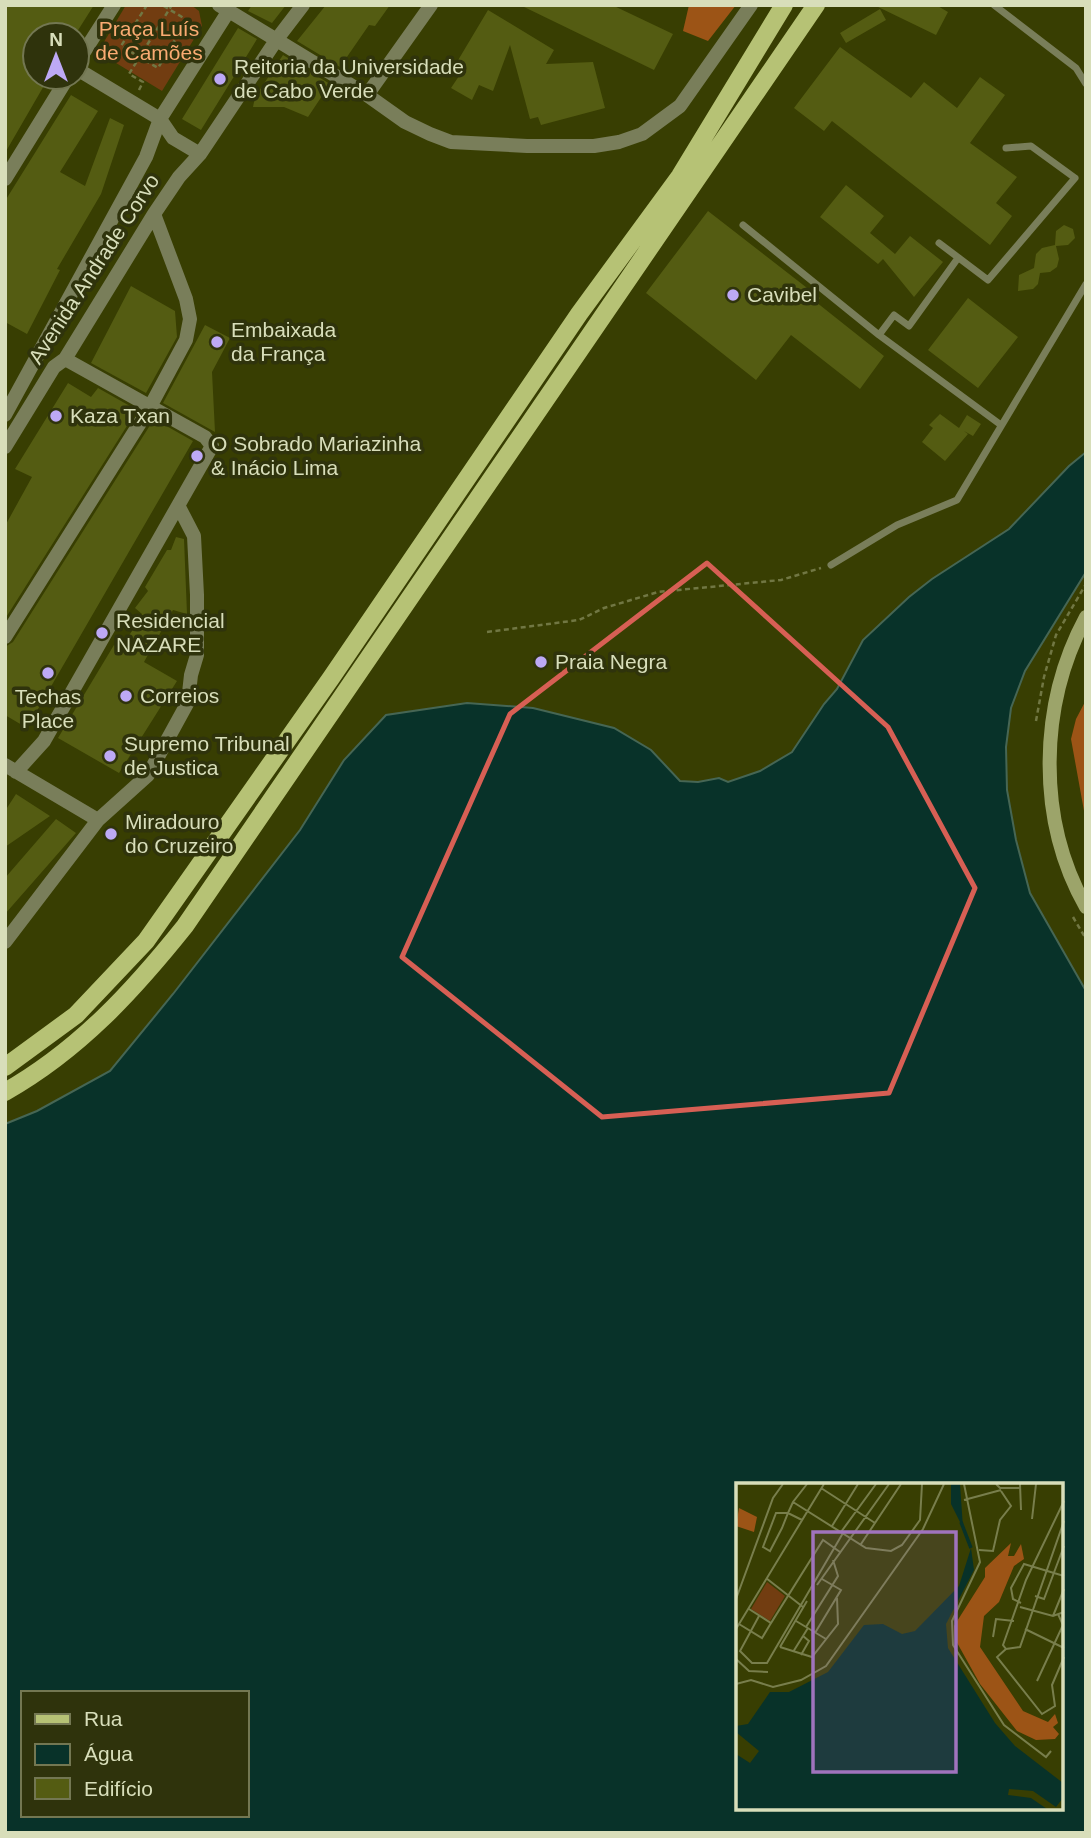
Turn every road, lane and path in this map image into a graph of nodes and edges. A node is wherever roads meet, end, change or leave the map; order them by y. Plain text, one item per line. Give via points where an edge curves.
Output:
1 (114, 5) edge
2 (146, 5) edge
3 (162, 5) edge
4 (303, 5) edge
5 (431, 5) edge
6 (751, 5) edge
7 (784, 5) edge
8 (816, 5) edge
9 (994, 5) edge
10 (170, 7) edge
11 (224, 8) edge
12 (277, 39) junction
13 (91, 41) edge
14 (140, 57) junction
15 (91, 77) edge
16 (1086, 84) edge
17 (59, 91) edge
18 (367, 95) junction
19 (132, 102) junction
20 (160, 119) junction
21 (1006, 148) dead end
22 (200, 154) junction
23 (5, 179) edge
24 (155, 214) junction
25 (743, 225) dead end
26 (939, 243) dead end
27 (958, 258) junction
28 (1086, 284) edge
29 (880, 335) junction
30 (65, 359) junction
31 (150, 407) junction
32 (5, 415) edge
33 (1001, 425) junction
34 (5, 447) edge
35 (179, 507) junction
36 (831, 565) joint
37 (1086, 617) edge
38 (487, 632) dead end
39 (5, 637) edge
40 (11, 768) edge
41 (98, 820) junction
42 (1086, 907) edge
43 (5, 942) edge
44 (5, 1067) edge
45 (5, 1091) edge

1 - 13 street
2 - 14 path via 121,46
3 - 10 path
4 - 12 street, Avenida Andrade Corvo
5 - 18 street
6 - 18 street via 680,106 642,134 619,142 594,146 451,142 405,122
7 - 44 main road via 680,176 579,314 146,941 76,1015
8 - 45 main road via 185,926 94,1028 61,1056
9 - 16 lane via 1076,68
10 - 14 path
10 - 14 path via 187,20 158,68
11 - 12 street
11 - 20 street, Avenida Andrade Corvo
12 - 18 street
12 - 22 street, Avenida Andrade Corvo
14 - 19 path via 130,74 144,82
15 - 19 street
17 - 23 street
19 - 20 street
20 - 22 street via 173,138
20 - 32 street, Avenida Andrade Corvo via 146,157
21 - 27 lane via 1031,146 1075,178 988,280
22 - 24 street, Avenida Andrade Corvo
24 - 30 street, Avenida Andrade Corvo
24 - 31 street via 190,319 186,340
25 - 29 lane
26 - 27 lane
27 - 29 lane via 909,326 894,315
28 - 33 lane
29 - 33 lane
30 - 31 street
30 - 34 street, Avenida Andrade Corvo via 54,367
31 - 35 street via 199,433 212,446
31 - 39 street
33 - 36 lane via 957,500 898,525
35 - 40 street via 44,741
35 - 41 street via 194,536 197,583 197,655 188,702 148,775
36 - 38 path via 781,580 658,592 579,620
37 - 42 main road via 1059,681 1050,749 1056,828 1066,865
40 - 41 street
41 - 43 street

